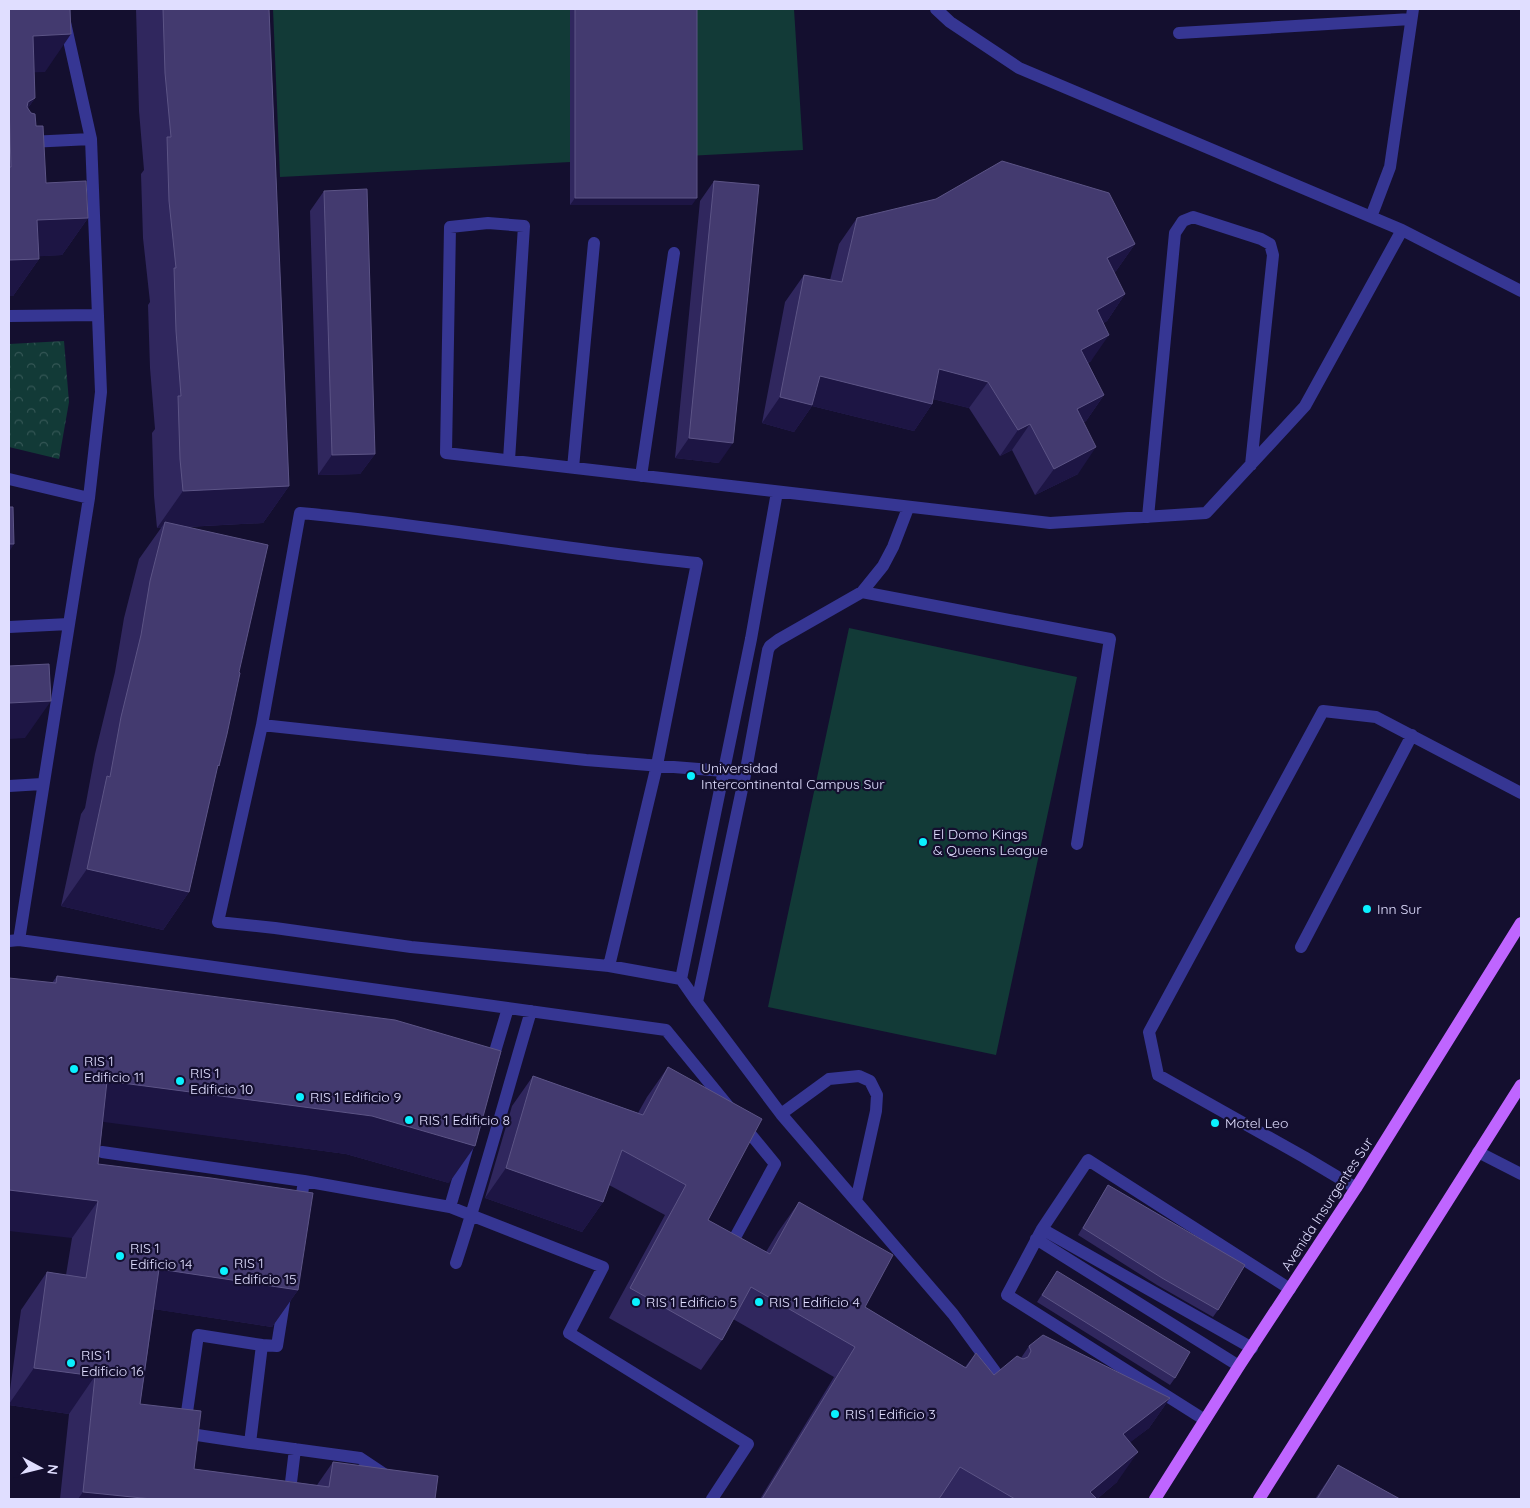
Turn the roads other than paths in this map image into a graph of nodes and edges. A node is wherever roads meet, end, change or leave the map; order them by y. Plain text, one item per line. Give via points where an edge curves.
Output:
1 (62, 9) edge
2 (936, 9) edge
3 (1412, 14) edge
4 (1179, 33) dead end
5 (91, 140) junction
6 (9, 143) edge
7 (1371, 217) junction
8 (1402, 230) junction
9 (594, 243) dead end
10 (674, 253) dead end
11 (1521, 291) edge
12 (9, 316) edge
13 (98, 316) junction
14 (509, 460) junction
15 (1250, 465) junction
16 (574, 468) junction
17 (641, 476) junction
18 (9, 479) edge
19 (777, 492) junction
20 (89, 498) junction
21 (908, 508) junction
22 (1148, 517) junction
23 (862, 592) junction
24 (68, 624) junction
25 (9, 626) edge
26 (749, 648) junction
27 (768, 650) junction
28 (262, 725) junction
29 (1412, 736) junction
30 (657, 765) junction
31 (724, 771) junction
32 (745, 775) junction
33 (42, 784) junction
34 (9, 786) edge
35 (1521, 793) edge
36 (1077, 844) dead end
37 (1521, 923) edge
38 (14, 940) edge
39 (1301, 947) dead end
40 (609, 966) junction
41 (681, 979) junction
42 (697, 1002) junction
43 (508, 1008) junction
44 (531, 1011) junction
45 (487, 1082) edge
46 (1521, 1085) edge
47 (781, 1114) junction
48 (472, 1132) edge
49 (102, 1152) edge
50 (1478, 1152) junction
51 (1521, 1174) edge
52 (304, 1181) junction
53 (1356, 1188) junction
54 (856, 1201) junction
55 (450, 1207) junction
56 (472, 1215) junction
57 (298, 1218) edge
58 (1039, 1234) junction
59 (732, 1243) edge
60 (456, 1263) dead end
61 (287, 1282) edge
62 (1290, 1289) junction
63 (262, 1345) junction
64 (1252, 1348) junction
65 (1239, 1366) junction
66 (1002, 1381) edge
67 (1205, 1420) junction
68 (250, 1443) junction
69 (296, 1449) junction
70 (397, 1484) edge
71 (288, 1499) edge
72 (712, 1499) edge
73 (1155, 1499) edge
74 (1259, 1499) edge

1 - 5 lane
2 - 7 lane via 1019,68
3 - 4 lane
3 - 7 lane via 1390,167
5 - 6 lane
5 - 13 lane
7 - 8 lane
8 - 11 lane
8 - 15 lane via 1305,406
9 - 16 lane
10 - 17 lane
12 - 13 lane
13 - 20 lane via 101,392
14 - 14 lane via 524,226 488,222 450,227 446,453
14 - 16 lane
15 - 22 lane via 1206,513
15 - 22 lane via 1273,255 1270,244 1261,239 1194,217 1182,221 1175,233
16 - 17 lane
17 - 19 lane
18 - 20 lane
19 - 21 lane
19 - 26 lane
20 - 24 lane
21 - 22 lane via 1050,523
21 - 23 lane via 883,566
23 - 27 lane via 778,640
23 - 36 lane via 1110,639
24 - 25 lane
24 - 33 lane
26 - 27 lane
26 - 31 lane
27 - 32 lane
28 - 30 lane
28 - 30 lane via 300,513 357,518 628,556 698,562
28 - 40 lane via 218,922 411,947
29 - 35 lane
29 - 39 lane
29 - 53 lane via 1376,717 1322,712 1149,1032 1158,1075
30 - 31 lane
30 - 40 lane
31 - 32 lane
31 - 41 lane
32 - 42 lane
33 - 34 lane
33 - 38 lane
37 - 53 main road, Avenida Insurgentes Sur
38 - 43 lane
40 - 41 lane
41 - 42 lane
42 - 47 lane
43 - 44 lane
43 - 45 lane
44 - 56 lane
44 - 59 lane via 666,1030 775,1164
46 - 50 main road
47 - 54 lane
47 - 54 lane via 829,1079 859,1076 870,1081 877,1095 876,1111
48 - 55 lane
49 - 52 lane
50 - 51 lane
50 - 74 main road
52 - 55 lane
52 - 57 lane
53 - 62 main road, Avenida Insurgentes Sur
54 - 66 lane via 952,1314
55 - 56 lane
56 - 60 lane
56 - 72 lane via 603,1267 569,1333 748,1444
58 - 62 lane via 1088,1160
58 - 64 lane
58 - 65 lane
58 - 67 lane via 1007,1294
61 - 63 lane via 277,1346
62 - 64 main road, Avenida Insurgentes Sur
63 - 68 lane
63 - 68 lane via 198,1335 184,1433
64 - 65 main road, Avenida Insurgentes Sur
65 - 67 main road, Avenida Insurgentes Sur
67 - 73 main road, Avenida Insurgentes Sur
68 - 69 lane
69 - 70 lane via 360,1458
69 - 71 lane

